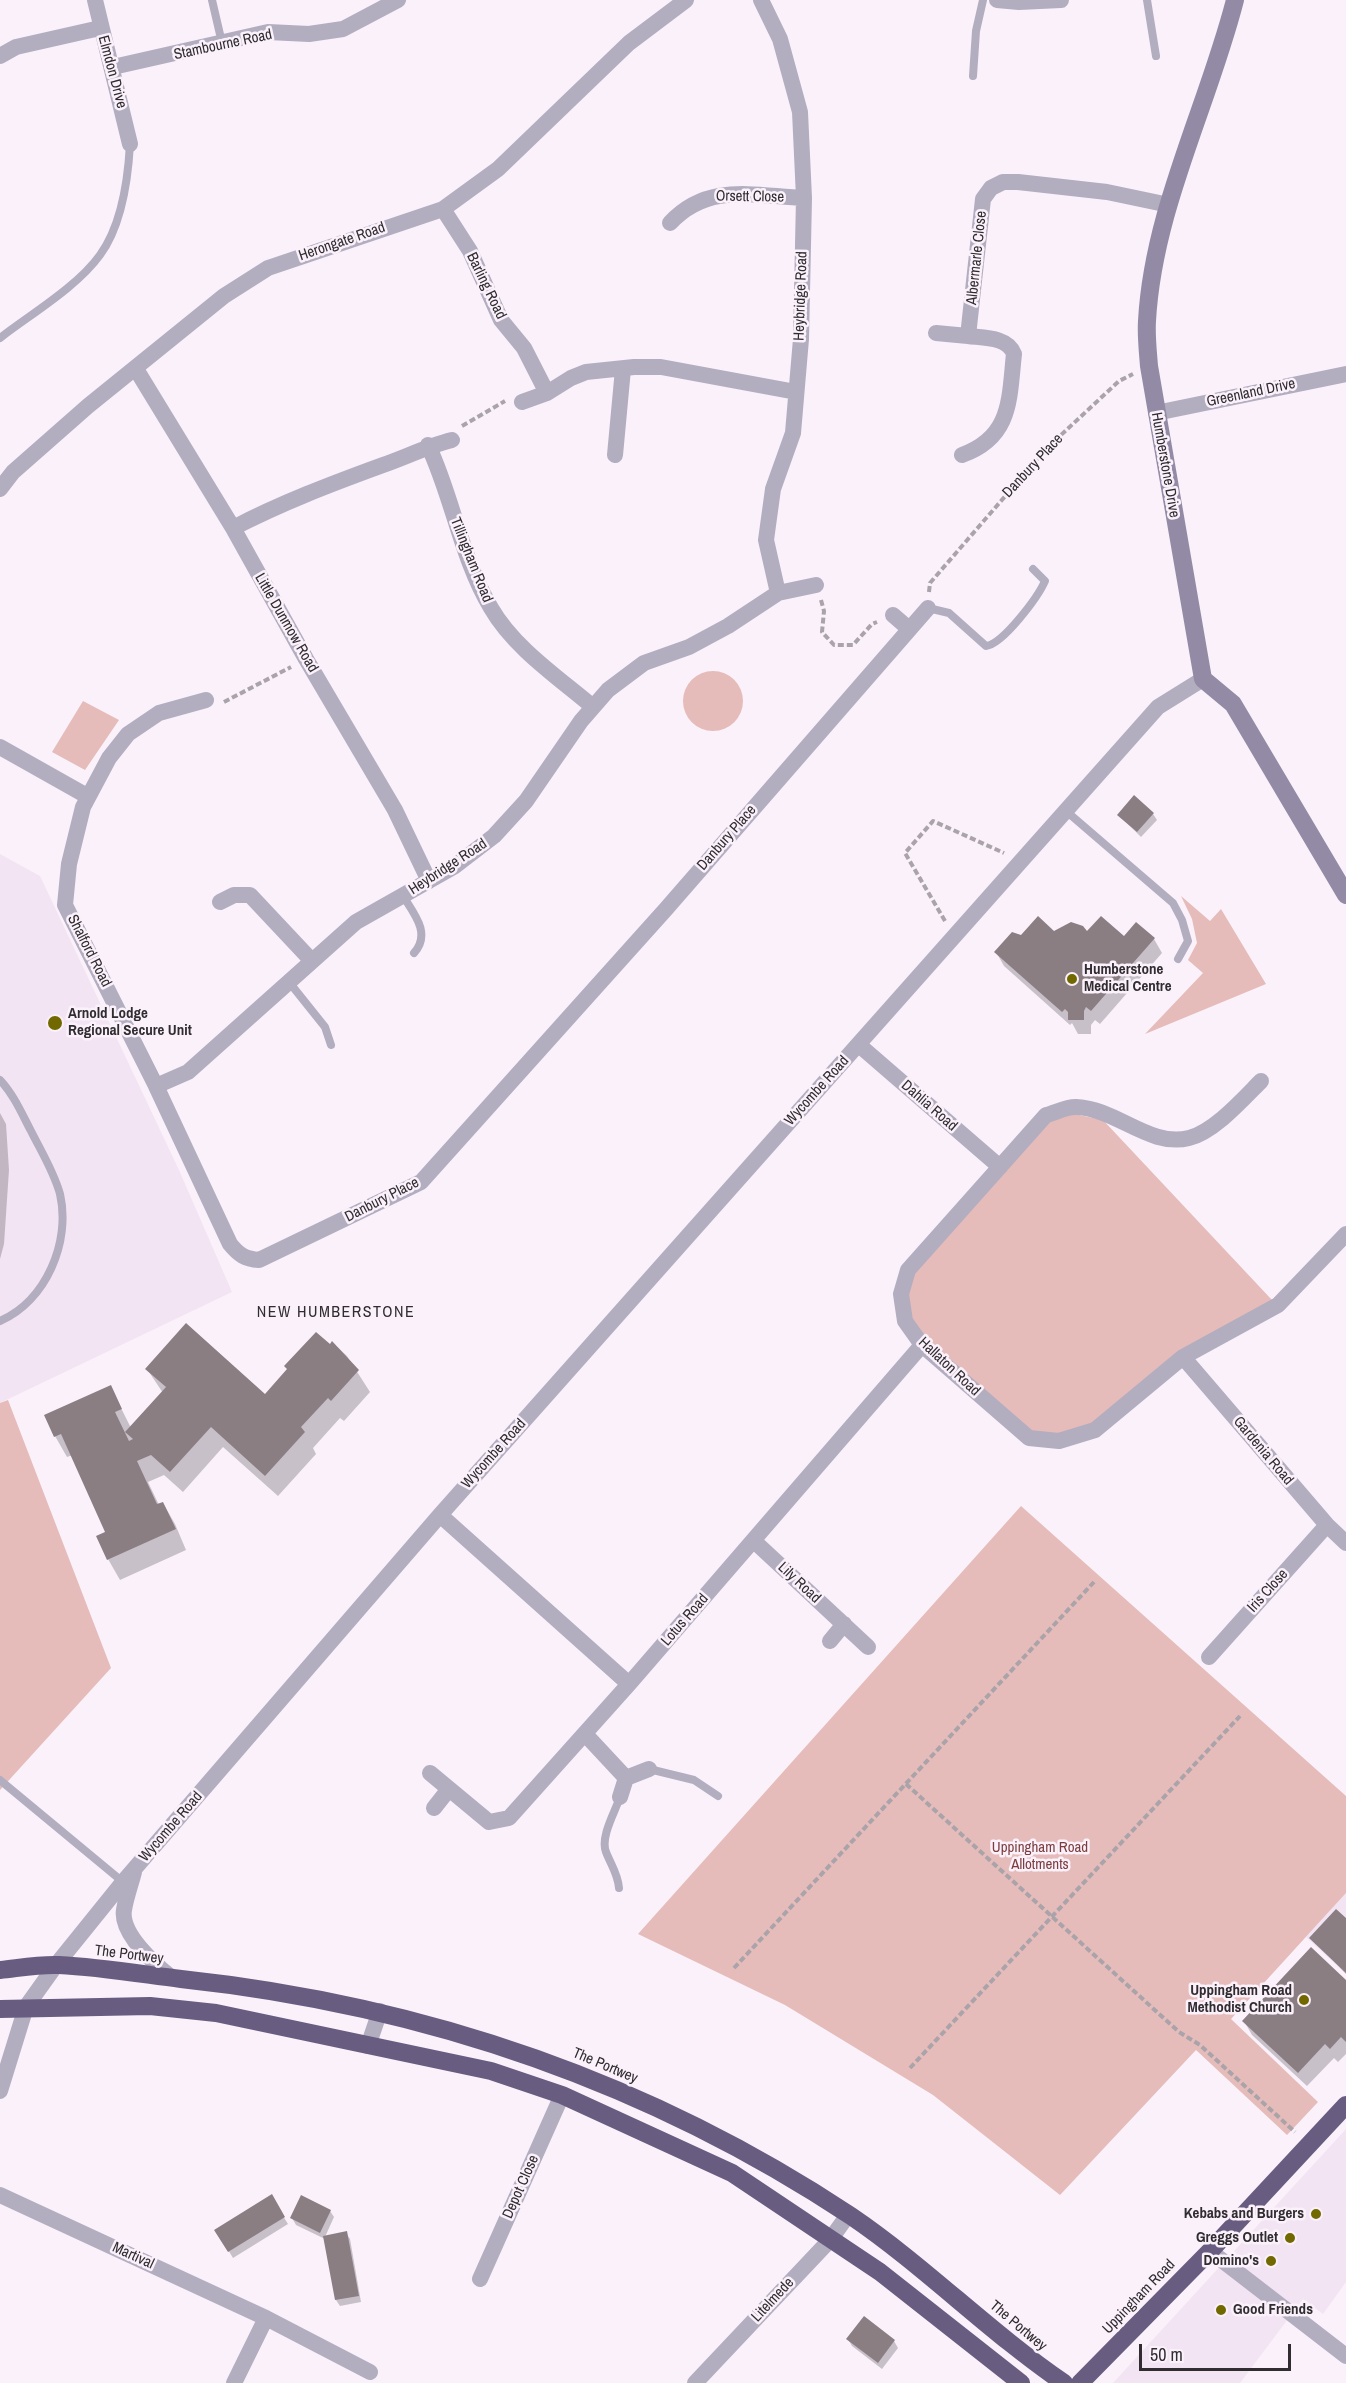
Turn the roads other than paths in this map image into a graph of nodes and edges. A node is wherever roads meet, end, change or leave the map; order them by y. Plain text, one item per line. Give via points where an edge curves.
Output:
1 (95, 0) edge
2 (212, 0) edge
3 (398, 0) edge
4 (686, 0) edge
5 (761, 0) edge
6 (983, 0) edge
7 (997, 0) edge
8 (1061, 0) edge
9 (1147, 0) edge
10 (1235, 0) edge
11 (100, 28) junction
12 (222, 44) junction
13 (0, 56) edge
14 (1156, 56) dead end
15 (113, 67) junction
16 (973, 76) dead end
17 (130, 144) joint
18 (804, 198) junction
19 (1169, 206) junction
20 (443, 209) junction
21 (670, 223) dead end
22 (936, 333) dead end
23 (968, 336) junction
24 (0, 338) edge
25 (136, 369) junction
26 (622, 369) junction
27 (1346, 374) edge
28 (796, 392) junction
29 (547, 393) junction
30 (522, 402) road end
31 (1156, 413) junction
32 (452, 440) road end
33 (428, 445) junction
34 (615, 455) dead end
35 (962, 455) dead end
36 (0, 489) edge
37 (233, 528) junction
38 (1033, 569) dead end
39 (816, 585) road end
40 (778, 593) junction
41 (928, 608) joint
42 (893, 615) road end
43 (908, 628) junction
44 (1203, 679) junction
45 (206, 700) road end
46 (593, 707) junction
47 (0, 747) edge
48 (87, 796) junction
49 (1066, 811) junction
50 (429, 881) junction
51 (1346, 895) edge
52 (403, 896) junction
53 (220, 902) dead end
54 (414, 953) dead end
55 (1178, 959) dead end
56 (312, 961) junction
57 (289, 982) junction
58 (331, 1045) dead end
59 (858, 1045) junction
60 (0, 1080) edge
61 (1261, 1081) dead end
62 (156, 1086) junction
63 (1000, 1167) junction
64 (1343, 1243) edge
65 (259, 1260) joint
66 (0, 1322) edge
67 (922, 1345) junction
68 (1183, 1357) junction
69 (440, 1515) junction
70 (1327, 1525) junction
71 (753, 1541) junction
72 (1346, 1543) edge
73 (844, 1624) junction
74 (830, 1641) dead end
75 (868, 1647) dead end
76 (1209, 1656) dead end
77 (629, 1684) junction
78 (585, 1734) junction
79 (649, 1769) joint
80 (430, 1773) dead end
81 (626, 1778) junction
82 (0, 1780) edge
83 (449, 1789) junction
84 (718, 1796) dead end
85 (620, 1797) joint
86 (434, 1808) dead end
87 (135, 1869) junction
88 (123, 1882) junction
89 (619, 1888) dead end
90 (56, 1965) junction
91 (0, 1970) edge
92 (172, 1978) junction
93 (26, 2007) junction
94 (0, 2009) edge
95 (380, 2011) junction
96 (368, 2046) junction
97 (0, 2091) edge
98 (562, 2095) junction
99 (1346, 2106) edge
100 (0, 2195) edge
101 (848, 2215) junction
102 (830, 2240) junction
103 (1210, 2251) junction
104 (480, 2279) dead end
105 (266, 2318) junction
106 (1346, 2356) edge
107 (370, 2372) dead end
108 (234, 2383) edge
109 (695, 2383) edge
110 (1021, 2383) edge
111 (1064, 2383) edge
112 (1080, 2383) edge

1 - 11 street, Elmdon Drive
2 - 12 lane
3 - 12 street, Stambourne Road via 343,29 309,34 268,32
4 - 20 street, Herongate Road via 629,43 498,168
5 - 18 street, Heybridge Road via 780,39 800,112
6 - 16 lane
7 - 8 street
9 - 14 lane
10 - 19 street, Humberstone Drive
11 - 13 street via 16,47
11 - 15 street, Elmdon Drive
12 - 15 street, Stambourne Road
15 - 17 street, Elmdon Drive
17 - 24 lane via 127,186 102,253
18 - 21 street, Orsett Close via 710,196 683,210
18 - 28 street, Heybridge Road
19 - 23 street, Albermarle Close via 1107,192 1018,182 1003,182 991,188 983,199
19 - 31 street, Humberstone Drive via 1151,282 1147,322
20 - 25 street, Herongate Road via 268,268 225,296
20 - 29 street, Barling Road via 470,251 501,320 524,348
22 - 23 street
23 - 35 street via 1005,342 1012,346 1014,354 1008,410 996,432
25 - 36 street, Herongate Road via 13,472
25 - 37 street, Little Dunmow Road
26 - 28 street via 661,367
26 - 29 street via 586,372
26 - 34 street
27 - 31 street, Greenland Drive
28 - 40 street, Heybridge Road via 793,433 773,489 766,540
29 - 30 street
31 - 44 street, Humberstone Drive
32 - 33 street
33 - 37 street via 300,495
33 - 46 street, Tillingham Road via 440,469 454,524 491,609 528,651
37 - 50 street, Little Dunmow Road via 395,810
38 - 41 lane via 1045,581 1041,591 992,645 986,646 949,613
39 - 40 street, Heybridge Road
40 - 46 street, Heybridge Road via 708,637 644,663 608,690
41 - 43 street, Danbury Place
42 - 43 street
43 - 65 street, Danbury Place via 666,909 421,1182
44 - 49 street, Wycombe Road via 1158,707
44 - 51 street via 1233,704
45 - 48 street, Shalford Road via 159,713 128,734
46 - 50 street, Heybridge Road via 526,801 494,836 455,867
47 - 48 street
48 - 62 street, Shalford Road via 69,864 65,905
49 - 55 lane via 1173,903 1188,942
49 - 59 street, Wycombe Road
50 - 52 street, Heybridge Road
52 - 54 lane via 419,921 422,934 422,945
52 - 56 street, Heybridge Road via 356,922
53 - 56 street via 234,895 250,895
56 - 57 street, Heybridge Road
57 - 58 lane via 325,1027
57 - 62 street, Heybridge Road via 188,1072
59 - 63 street, Dahlia Road
59 - 69 street, Wycombe Road
60 - 66 lane via 55,1178 62,1220 53,1267 42,1286
61 - 63 street, Hallaton Road via 1223,1118 1191,1138 1164,1141 1107,1113 1075,1107 1046,1115
62 - 65 street, Shalford Road via 230,1244 247,1259
63 - 67 street, Hallaton Road via 908,1270 901,1294 905,1321
64 - 68 street, Hallaton Road via 1278,1305
67 - 68 street, Hallaton Road via 1029,1438 1059,1442 1095,1430
67 - 71 street, Lotus Road
68 - 70 street, Gardenia Road
69 - 77 street
69 - 87 street, Wycombe Road
70 - 72 street, Gardenia Road
70 - 76 street, Iris Close
71 - 73 street, Lily Road
71 - 77 street, Lotus Road
73 - 74 street
73 - 75 street, Lily Road
77 - 78 street, Lotus Road
78 - 81 street
78 - 83 street, Lotus Road via 509,1818 489,1822
79 - 81 street
79 - 84 lane via 694,1780
80 - 83 street, Lotus Road
81 - 85 street
82 - 88 lane
83 - 86 street
85 - 89 lane via 604,1843
87 - 88 street, Wycombe Road
87 - 92 street via 123,1912 135,1941
88 - 90 street, Wycombe Road
90 - 91 highway, The Portwey
90 - 92 highway, The Portwey
90 - 93 street, Wycombe Road
92 - 95 highway, The Portwey
93 - 94 highway
93 - 96 highway via 150,2006 216,2013
93 - 97 street, Wycombe Road
95 - 96 street
95 - 101 highway, The Portwey via 573,2070 746,2151
96 - 98 highway via 491,2071
98 - 102 highway via 732,2173
98 - 104 street, Depot Close
99 - 103 highway, Uppingham Road
100 - 105 street, Martival
101 - 102 street, Litelmede
101 - 111 highway, The Portwey via 898,2248 1031,2361
102 - 109 street, Litelmede
102 - 110 highway via 880,2272
103 - 106 street
103 - 112 highway, Uppingham Road
105 - 107 street, Martival
105 - 108 street

